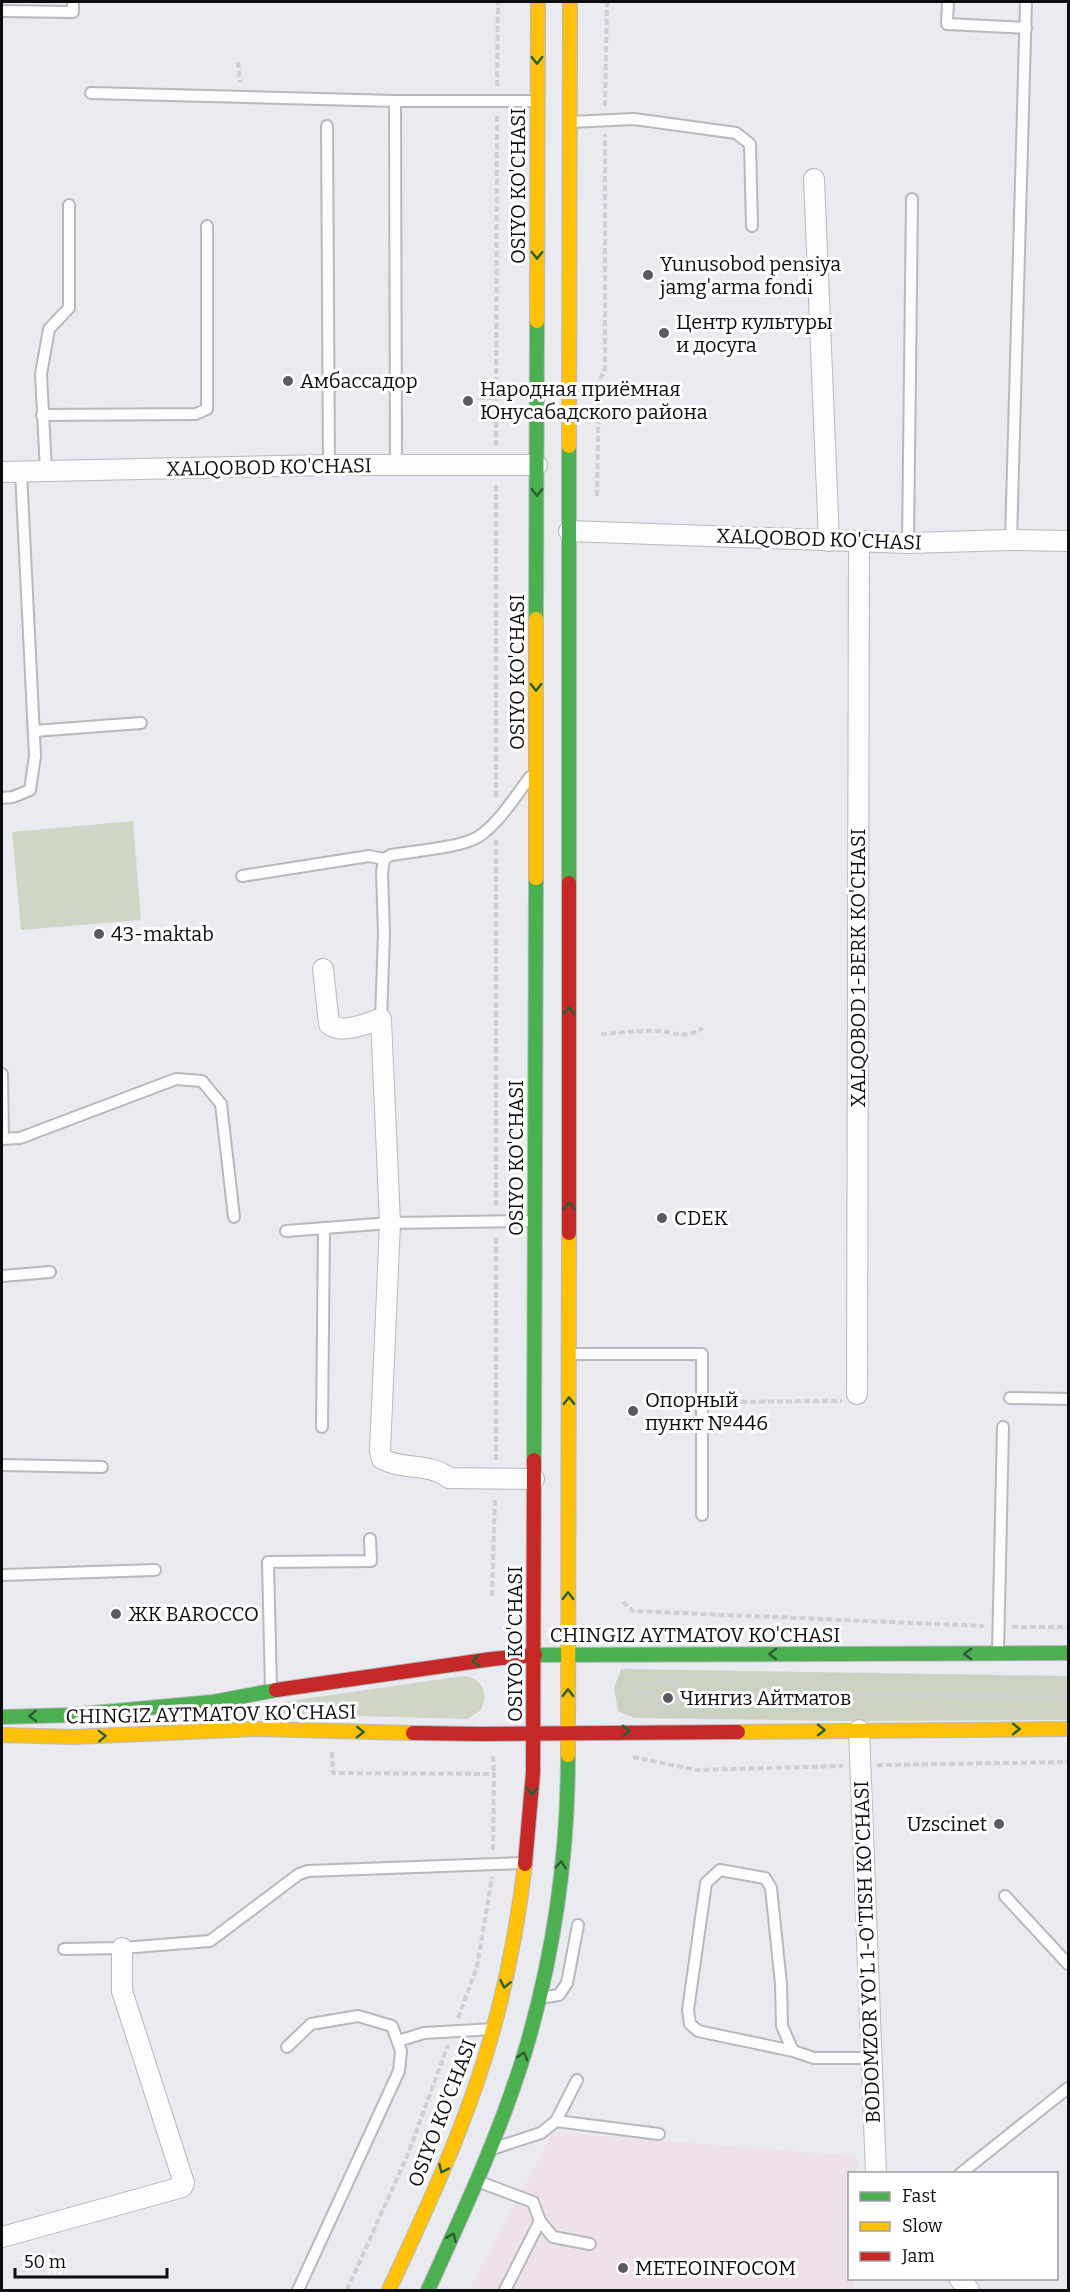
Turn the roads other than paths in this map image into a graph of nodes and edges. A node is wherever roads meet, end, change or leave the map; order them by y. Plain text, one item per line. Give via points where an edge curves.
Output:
1 (74, 2) edge
2 (538, 2) edge
3 (570, 2) edge
4 (948, 2) edge
5 (1026, 2) edge
6 (2, 12) edge
7 (1026, 28) junction
8 (91, 93) dead end
9 (395, 101) junction
10 (537, 101) junction
11 (569, 122) junction
12 (327, 126) dead end
13 (814, 179) dead end
14 (912, 199) dead end
15 (69, 205) dead end
16 (207, 226) dead end
17 (752, 226) dead end
18 (42, 415) junction
19 (329, 465) junction
20 (396, 465) junction
21 (537, 465) junction
22 (46, 471) junction
23 (11, 472) edge
24 (569, 531) junction
25 (1011, 540) junction
26 (829, 541) junction
27 (1068, 541) edge
28 (859, 542) junction
29 (908, 543) junction
30 (141, 723) dead end
31 (34, 731) junction
32 (536, 770) junction
33 (2, 798) edge
34 (384, 859) junction
35 (242, 876) dead end
36 (323, 969) dead end
37 (381, 1018) junction
38 (2, 1074) edge
39 (2, 1139) edge
40 (234, 1217) dead end
41 (535, 1221) junction
42 (390, 1223) junction
43 (324, 1228) junction
44 (286, 1231) dead end
45 (51, 1272) dead end
46 (2, 1276) edge
47 (568, 1354) junction
48 (857, 1394) road end
49 (1010, 1398) dead end
50 (1068, 1399) edge
51 (322, 1427) dead end
52 (1003, 1427) dead end
53 (2, 1465) edge
54 (102, 1467) dead end
55 (534, 1479) junction
56 (702, 1515) dead end
57 (370, 1539) dead end
58 (155, 1570) dead end
59 (2, 1575) edge
60 (1068, 1653) edge
61 (568, 1654) junction
62 (998, 1654) junction
63 (534, 1655) junction
64 (271, 1691) junction
65 (255, 1694) junction
66 (2, 1718) edge
67 (1068, 1729) edge
68 (257, 1730) junction
69 (859, 1730) junction
70 (568, 1732) junction
71 (534, 1733) junction
72 (2, 1735) edge
73 (524, 1862) junction
74 (1005, 1896) dead end
75 (578, 1924) dead end
76 (122, 1948) junction
77 (64, 1949) dead end
78 (1068, 1964) edge
79 (539, 1998) junction
80 (494, 2029) junction
81 (398, 2041) junction
82 (287, 2047) dead end
83 (793, 2051) junction
84 (872, 2058) junction
85 (578, 2080) dead end
86 (1068, 2088) edge
87 (556, 2121) junction
88 (659, 2134) dead end
89 (489, 2150) junction
90 (876, 2172) edge
91 (963, 2172) edge
92 (477, 2181) junction
93 (540, 2221) junction
94 (2, 2237) edge
95 (590, 2244) dead end
96 (298, 2290) edge
97 (389, 2290) edge
98 (428, 2290) edge
99 (505, 2290) edge

1 - 6 lane via 73,12
2 -> 10 main road, OSIYO KO'CHASI
3 - 11 main road
4 - 7 lane via 947,24
5 - 7 lane
7 - 25 lane
8 - 9 lane
9 - 10 lane
9 - 20 lane
10 -> 21 main road, OSIYO KO'CHASI
11 - 17 lane via 634,119 736,133 750,144
11 - 24 main road
12 - 19 lane
13 - 26 street
14 - 29 lane
15 - 18 lane via 69,308 49,329 41,374
16 - 18 lane via 207,409 196,414
18 - 22 lane
19 - 20 street, XALQOBOD KO'CHASI
19 - 22 street, XALQOBOD KO'CHASI
20 - 21 street, XALQOBOD KO'CHASI
21 -> 32 main road, OSIYO KO'CHASI
22 - 23 street, XALQOBOD KO'CHASI
23 - 31 lane
24 - 26 street, XALQOBOD KO'CHASI
47 -> 24 main road
25 - 27 street, XALQOBOD KO'CHASI
25 - 29 street, XALQOBOD KO'CHASI
26 - 28 street, XALQOBOD KO'CHASI
28 - 29 street, XALQOBOD KO'CHASI
28 - 48 street, XALQOBOD 1-BERK KO'CHASI
30 - 31 lane
31 - 33 lane via 30,790
32 - 34 lane via 496,821 478,836 464,843
32 - 41 main road, OSIYO KO'CHASI
34 - 35 lane via 369,856
34 - 37 lane
36 - 37 street via 329,1024 342,1029
37 - 42 street
38 - 39 lane
39 - 40 lane via 20,1138 176,1079 202,1081 221,1104
41 - 42 lane
41 - 55 main road, OSIYO KO'CHASI
42 - 43 lane
42 - 55 street via 382,1459 441,1471 449,1478
43 - 44 lane
43 - 51 lane
45 - 46 lane
47 - 56 lane via 702,1354
61 -> 47 main road
49 - 50 lane
52 - 62 lane
53 - 54 lane
55 - 63 main road, OSIYO KO'CHASI
57 - 64 lane via 371,1561 268,1562
58 - 59 lane
60 - 62 main road, CHINGIZ AYTMATOV KO'CHASI
62 -> 61 main road, CHINGIZ AYTMATOV KO'CHASI
61 - 63 main road, CHINGIZ AYTMATOV KO'CHASI
70 -> 61 main road
63 -> 64 main road, CHINGIZ AYTMATOV KO'CHASI
63 - 71 main road, OSIYO KO'CHASI
64 - 65 main road, CHINGIZ AYTMATOV KO'CHASI
65 -> 66 main road, CHINGIZ AYTMATOV KO'CHASI via 213,1702
65 - 68 main road via 246,1701 243,1714
69 -> 67 main road, CHINGIZ AYTMATOV KO'CHASI
68 -> 71 main road, CHINGIZ AYTMATOV KO'CHASI
72 -> 68 main road, CHINGIZ AYTMATOV KO'CHASI via 74,1737
70 -> 69 main road, CHINGIZ AYTMATOV KO'CHASI
69 - 84 street, BODOMZOR YO'L 1-O'TISH KO'CHASI
70 - 71 main road, CHINGIZ AYTMATOV KO'CHASI
79 -> 70 main road via 560,1874
71 -> 73 main road, OSIYO KO'CHASI
73 - 76 lane via 308,1871 210,1941
73 -> 80 main road, OSIYO KO'CHASI via 509,1968
74 - 78 lane
75 - 79 lane via 567,1983 559,1995
76 - 77 lane
76 - 94 street via 122,1991 183,2187
89 -> 79 main road via 520,2067
80 - 81 lane via 424,2033
80 -> 97 main road, OSIYO KO'CHASI via 454,2146
81 - 82 lane via 392,2026 358,2016 311,2024
81 - 96 lane via 399,2071
83 - 83 lane via 782,2026 771,1888 765,1878 720,1870 706,1883 688,2010 690,2024 698,2031
83 - 84 lane via 814,2058
84 - 90 street, BODOMZOR YO'L 1-O'TISH KO'CHASI
85 - 87 lane
86 - 91 lane
87 - 88 lane
87 - 89 lane via 541,2133
89 - 92 main road
92 - 93 lane via 533,2202
98 -> 92 main road
93 - 95 lane via 553,2237
93 - 99 lane

